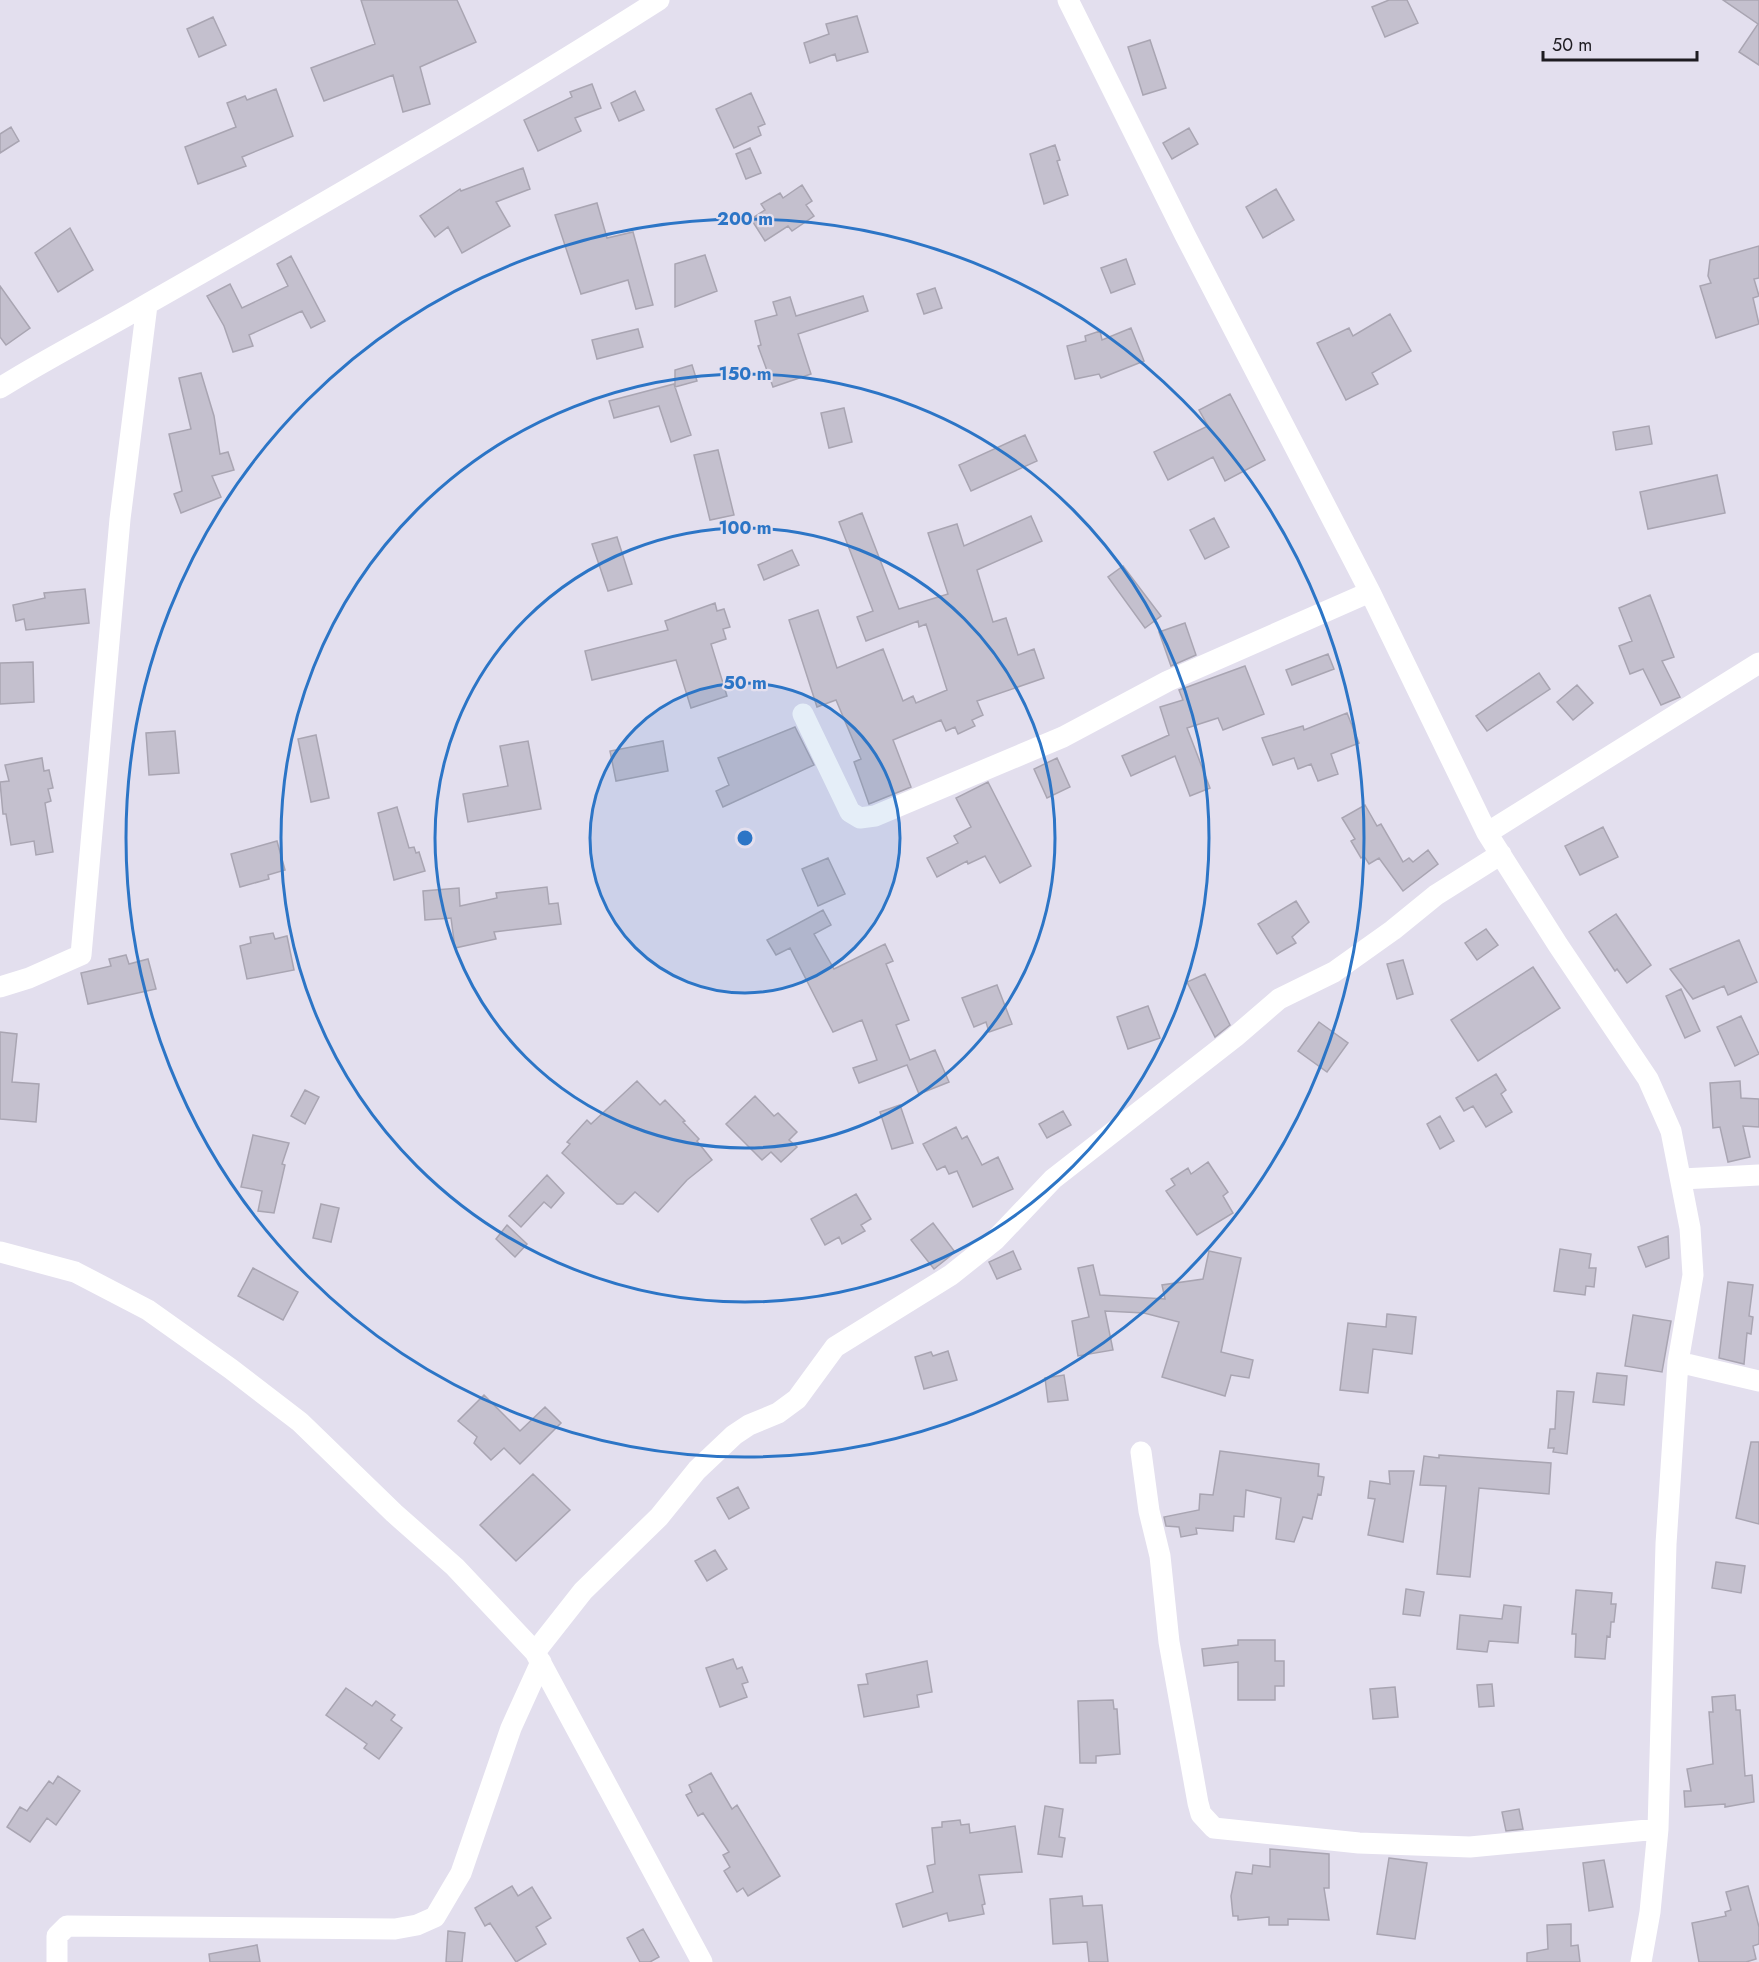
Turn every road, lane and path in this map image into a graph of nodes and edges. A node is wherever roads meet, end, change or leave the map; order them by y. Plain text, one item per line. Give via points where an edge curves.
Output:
1 (659, 0) edge
2 (1068, 0) edge
3 (147, 305) junction
4 (0, 388) edge
5 (1370, 592) junction
6 (1759, 663) edge
7 (803, 714) dead end
8 (1487, 833) junction
9 (1501, 854) junction
10 (0, 987) edge
11 (1759, 1175) edge
12 (1682, 1179) junction
13 (0, 1252) edge
14 (1678, 1362) junction
15 (1759, 1381) edge
16 (1141, 1452) dead end
17 (538, 1657) junction
18 (1658, 1829) junction
19 (57, 1962) edge
20 (702, 1962) edge
21 (1641, 1962) edge

1 - 3 street
2 - 5 street
3 - 4 street via 54,354
3 - 10 street via 119,531 81,955
5 - 7 street via 1168,681 1063,737 875,816 860,818 850,812
5 - 8 street
6 - 8 street
8 - 9 street
9 - 12 street via 1647,1078 1671,1131
9 - 17 street via 1436,895 1334,972 1279,999 1053,1179 995,1240 951,1275 835,1347 797,1399 742,1430 697,1470 659,1517 583,1591
11 - 12 street
12 - 14 street via 1693,1275
13 - 17 street via 75,1272 148,1310 231,1369 300,1422 455,1567
14 - 15 street
14 - 18 street via 1666,1544
16 - 18 street via 1197,1803 1214,1828 1359,1843 1470,1846
17 - 19 street via 461,1873 435,1917 395,1929 67,1926 57,1936
17 - 20 street
18 - 21 street

